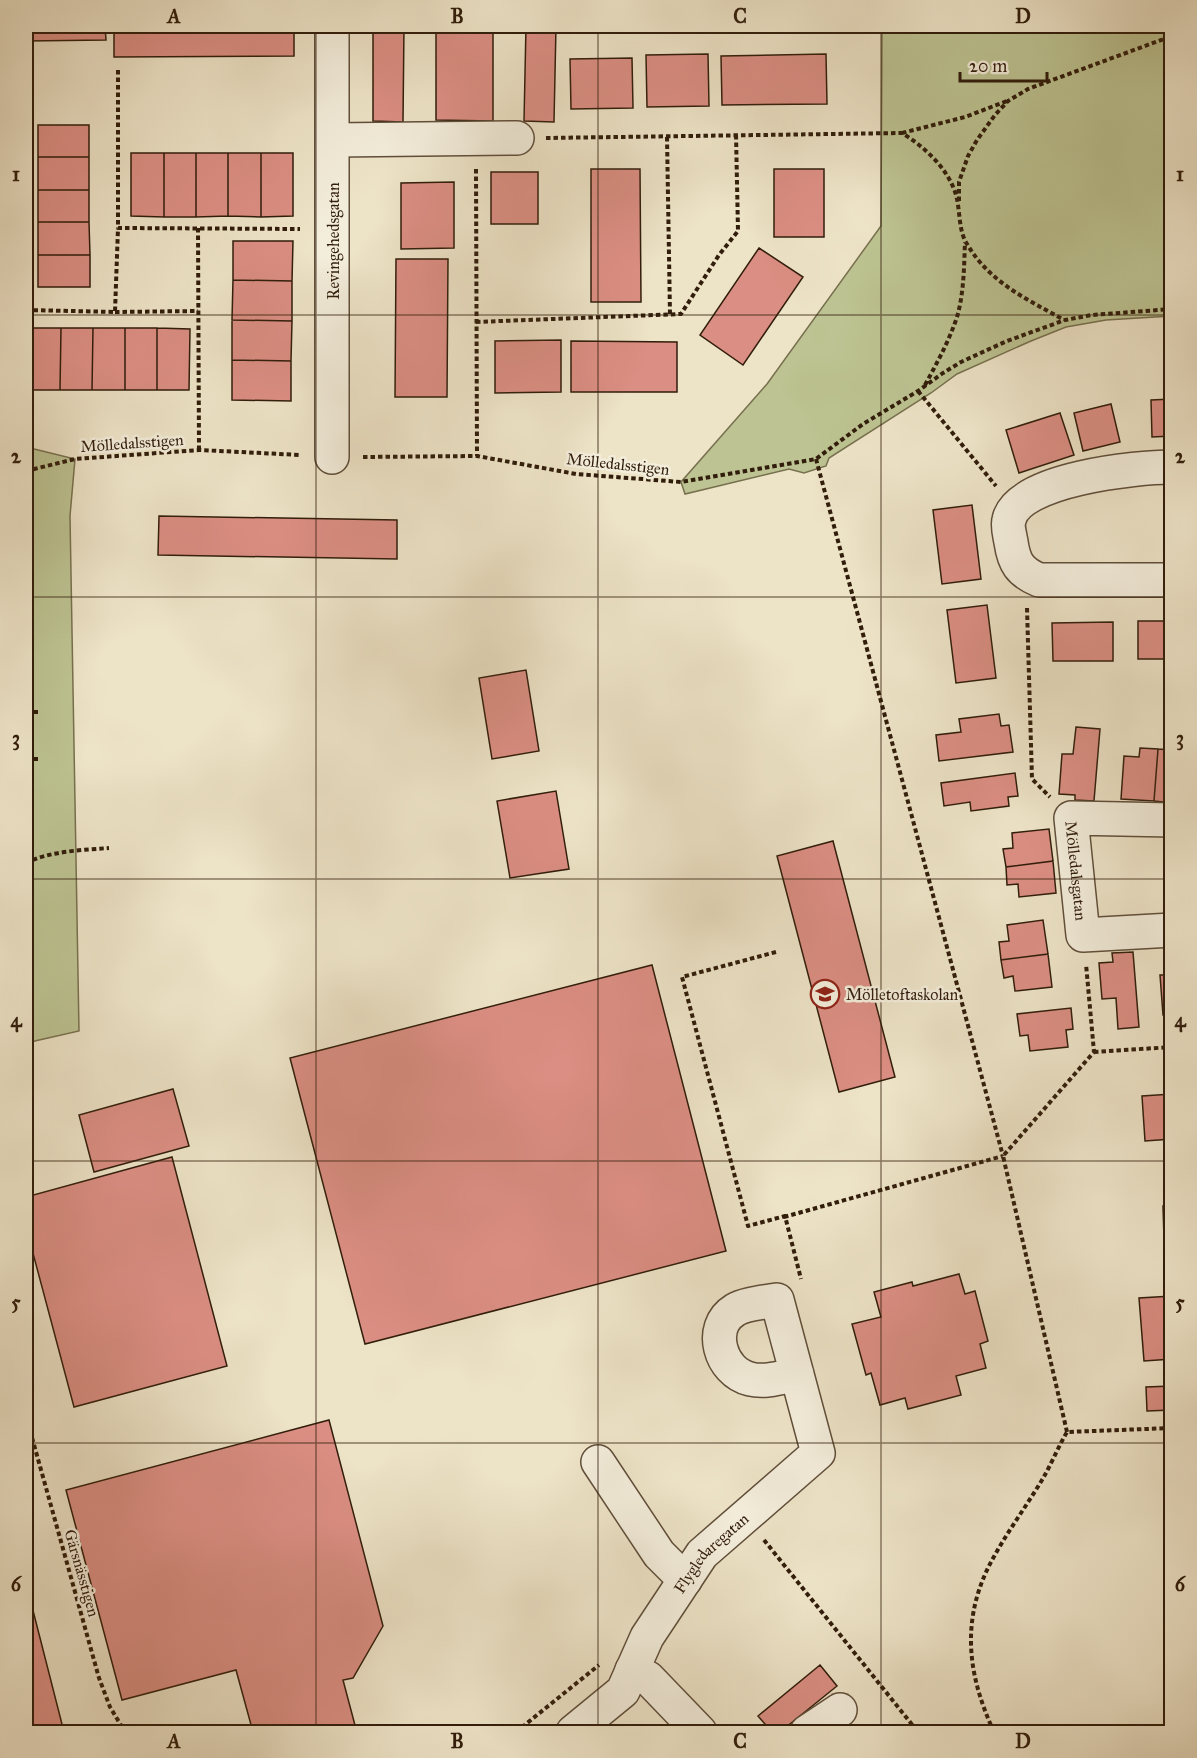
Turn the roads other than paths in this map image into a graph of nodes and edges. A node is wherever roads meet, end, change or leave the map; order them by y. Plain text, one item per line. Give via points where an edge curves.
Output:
1 (330, 26) edge
2 (517, 138) road end
3 (333, 140) junction
4 (332, 457) road end
5 (1172, 467) edge
6 (1172, 580) edge
7 (1172, 820) edge
8 (1172, 930) edge
9 (797, 1374) dead end
10 (598, 1462) dead end
11 (685, 1580) junction
12 (618, 1665) junction
13 (840, 1710) dead end
14 (573, 1732) edge
15 (700, 1732) edge
16 (807, 1732) edge

1 - 3 street, Revingehedsgatan
2 - 3 street
3 - 4 street, Revingehedsgatan
5 - 6 street via 1127,469 1045,488 1024,499 1008,521 1017,564 1039,580
7 - 8 street, Mölledalsgatan via 1071,818 1083,935
9 - 11 street, Flygledaregatan via 818,1453 702,1554
10 - 11 street via 659,1554
11 - 12 street, Flygledaregatan via 647,1637
12 - 14 street, Flygledaregatan via 623,1691
12 - 15 street via 648,1677
13 - 16 street

